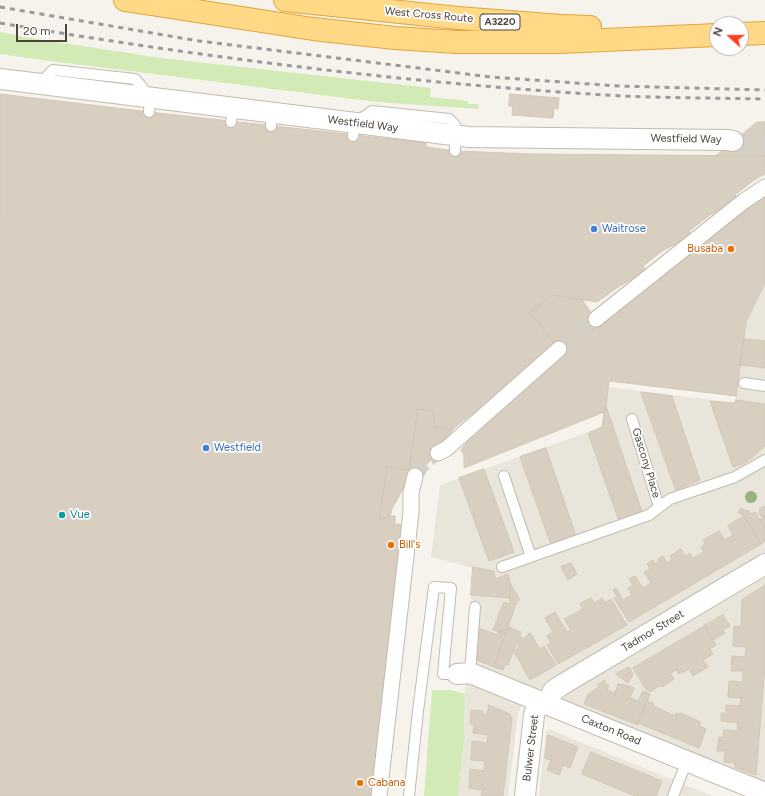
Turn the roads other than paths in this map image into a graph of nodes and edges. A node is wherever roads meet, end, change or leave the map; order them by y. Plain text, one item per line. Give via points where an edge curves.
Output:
1 (125, 0) edge
2 (285, 0) edge
3 (709, 30) edge
4 (749, 31) edge
5 (765, 32) edge
6 (749, 33) edge
7 (709, 35) edge
8 (0, 79) edge
9 (735, 138) tunnel mouth
10 (765, 187) edge
11 (596, 320) tunnel mouth
12 (559, 349) tunnel mouth
13 (744, 383) dead end
14 (765, 386) edge
15 (632, 420) dead end
16 (438, 453) tunnel mouth
17 (765, 460) edge
18 (415, 476) tunnel mouth
19 (504, 476) dead end
20 (659, 507) junction
21 (531, 557) junction
22 (765, 564) edge
23 (502, 567) dead end
24 (475, 607) dead end
25 (463, 673) junction
26 (543, 703) junction
27 (687, 761) junction
28 (765, 793) edge
29 (379, 796) edge
30 (409, 796) edge
31 (525, 796) edge
32 (673, 796) edge

1 - 7 highway, A3220 via 313,29 456,42 560,42
2 - 3 highway, West Cross Route / A3220 via 561,26
4 - 5 highway
5 - 6 highway
8 - 9 street, Westfield Way via 149,105 455,143 469,137
10 - 11 street via 731,211
12 - 16 street via 446,449
13 - 14 lane
15 - 20 lane, Gascony Place
17 - 20 lane via 735,477 670,499
18 - 29 street via 411,493 412,512
19 - 21 lane
20 - 21 lane via 649,515
21 - 23 lane
22 - 26 street, Tadmor Street via 560,686
24 - 25 lane
25 - 26 street, Caxton Road
25 - 30 lane via 443,674 451,588 434,587
26 - 27 street, Caxton Road
26 - 31 street, Bulwer Street via 534,715
27 - 28 street, Caxton Road
27 - 32 lane

